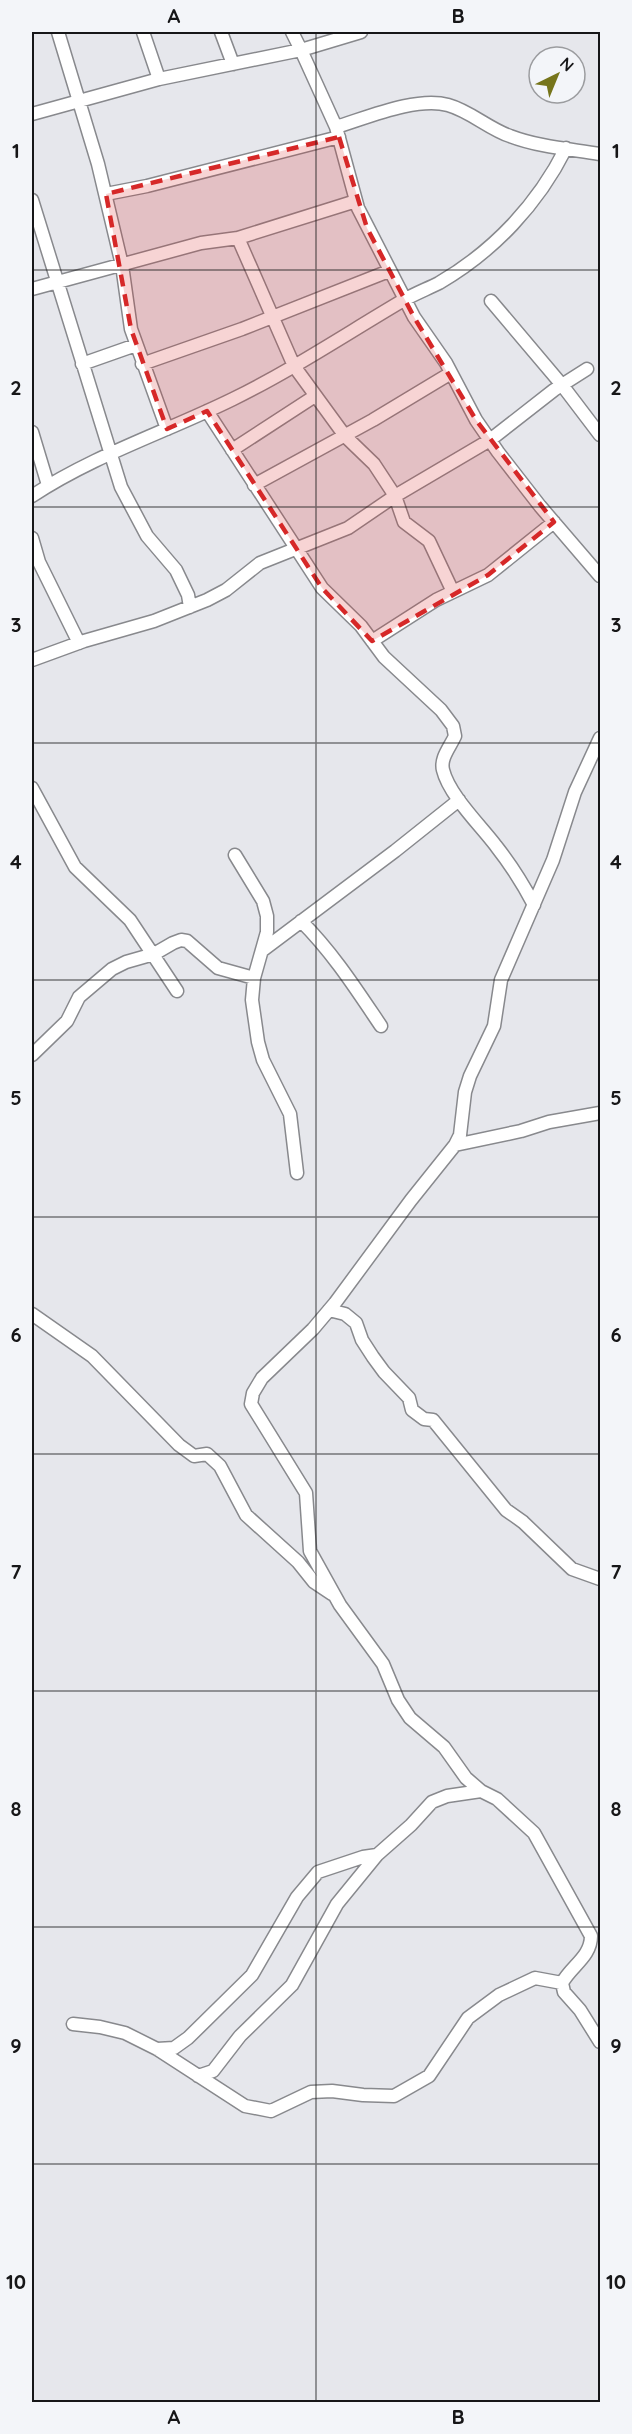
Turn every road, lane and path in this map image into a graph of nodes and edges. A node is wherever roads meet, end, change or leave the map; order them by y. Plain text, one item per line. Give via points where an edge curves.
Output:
1 (58, 32) edge
2 (143, 32) edge
3 (220, 32) edge
4 (292, 32) edge
5 (361, 32) edge
6 (301, 50) junction
7 (233, 64) junction
8 (159, 80) junction
9 (79, 101) junction
10 (32, 114) edge
11 (338, 132) junction
12 (566, 148) junction
13 (600, 154) edge
14 (106, 194) junction
15 (32, 200) edge
16 (356, 201) junction
17 (238, 238) junction
18 (122, 265) junction
19 (389, 271) junction
20 (56, 283) junction
21 (32, 289) edge
22 (404, 300) junction
23 (492, 301) dead end
24 (272, 317) junction
25 (136, 345) junction
26 (82, 364) junction
27 (142, 364) junction
28 (294, 366) junction
29 (587, 369) dead end
30 (451, 373) junction
31 (562, 385) junction
32 (315, 396) junction
33 (207, 411) junction
34 (167, 429) junction
35 (32, 432) edge
36 (600, 435) edge
37 (345, 436) junction
38 (490, 440) junction
39 (232, 450) junction
40 (109, 455) junction
41 (48, 485) junction
42 (254, 485) junction
43 (32, 496) edge
44 (395, 496) junction
45 (554, 522) junction
46 (32, 538) edge
47 (296, 549) junction
48 (600, 576) edge
49 (453, 592) junction
50 (190, 607) junction
51 (372, 641) junction
52 (79, 643) junction
53 (32, 660) edge
54 (600, 738) edge
55 (32, 788) edge
56 (459, 800) junction
57 (235, 855) dead end
58 (534, 905) junction
59 (301, 921) junction
60 (263, 950) junction
61 (154, 954) junction
62 (255, 978) junction
63 (177, 991) dead end
64 (381, 1026) dead end
65 (32, 1055) edge
66 (600, 1113) edge
67 (455, 1145) junction
68 (297, 1173) dead end
69 (329, 1310) junction
70 (32, 1314) edge
71 (600, 1578) edge
72 (335, 1597) junction
73 (481, 1791) junction
74 (377, 1855) junction
75 (562, 1983) junction
76 (73, 2024) dead end
77 (600, 2042) edge
78 (157, 2049) junction
79 (198, 2076) junction

1 - 9 street
2 - 8 street
3 - 7 street
4 - 6 street
5 - 6 street
6 - 7 street
6 - 11 street
7 - 8 street
8 - 9 street
9 - 10 street
9 - 14 street
11 - 12 street via 400,108 430,103 448,105 508,136
11 - 14 street
11 - 16 street
12 - 13 street
12 - 22 street via 522,216 463,266
14 - 18 street
15 - 20 street
16 - 17 street
16 - 19 street
17 - 18 street via 201,243
17 - 24 street
18 - 20 street
18 - 25 street
19 - 22 street
19 - 24 street
20 - 21 street
20 - 26 street
22 - 28 street
22 - 30 street
23 - 31 street
24 - 27 street
24 - 28 street
25 - 26 street
25 - 27 street
26 - 40 street
27 - 34 street
28 - 32 street
28 - 33 street
29 - 31 street
30 - 37 street
30 - 38 street
31 - 36 street
31 - 38 street
32 - 37 street
32 - 39 street
33 - 34 street
33 - 39 street
34 - 40 street
35 - 41 street
37 - 42 street
37 - 44 street via 374,464
38 - 44 street
38 - 45 street
39 - 42 street
40 - 41 street
40 - 50 street via 121,488 147,536 176,570
41 - 43 street
42 - 47 street
44 - 47 street via 348,528
44 - 49 street via 404,522 429,541
45 - 48 street
45 - 49 street via 488,574
46 - 52 street via 39,562
47 - 50 street via 260,562 226,590
47 - 51 street via 322,588
49 - 51 street
50 - 52 street
51 - 56 street via 453,726 455,736 444,757 443,769
52 - 53 street
54 - 58 street via 575,792
55 - 61 street via 75,867 130,920
56 - 58 street via 517,874
56 - 59 street
57 - 60 street via 265,909 267,932
58 - 67 street via 501,980 494,1026 470,1076
59 - 60 street
59 - 64 street via 348,976
60 - 62 street
61 - 62 street via 173,943 188,941 218,968
61 - 63 street
61 - 65 street via 119,965 78,997 67,1021
62 - 68 street via 252,1000 258,1042 290,1114
66 - 67 street
67 - 69 street
69 - 71 street via 345,1314 356,1323 379,1365 410,1398 412,1410 423,1419 433,1420 506,1510 572,1569
69 - 72 street via 262,1378 251,1404 306,1493 310,1551
70 - 72 street via 92,1356 179,1445 194,1456 207,1454 220,1466 246,1515 298,1562 314,1582
72 - 73 street via 383,1664 410,1718 444,1747 466,1779
73 - 74 street via 432,1802
73 - 75 street via 496,1799 534,1833 591,1936 588,1953
74 - 78 street via 318,1872 297,1897 252,1975 188,2038 174,2048
74 - 79 street via 337,1904 292,1985 240,2036 213,2071
75 - 77 street via 564,1992
75 - 79 street via 535,1978 499,1995 468,2018 429,2076 394,2096 311,2092 271,2111 245,2106
76 - 78 street via 125,2033
78 - 79 street

